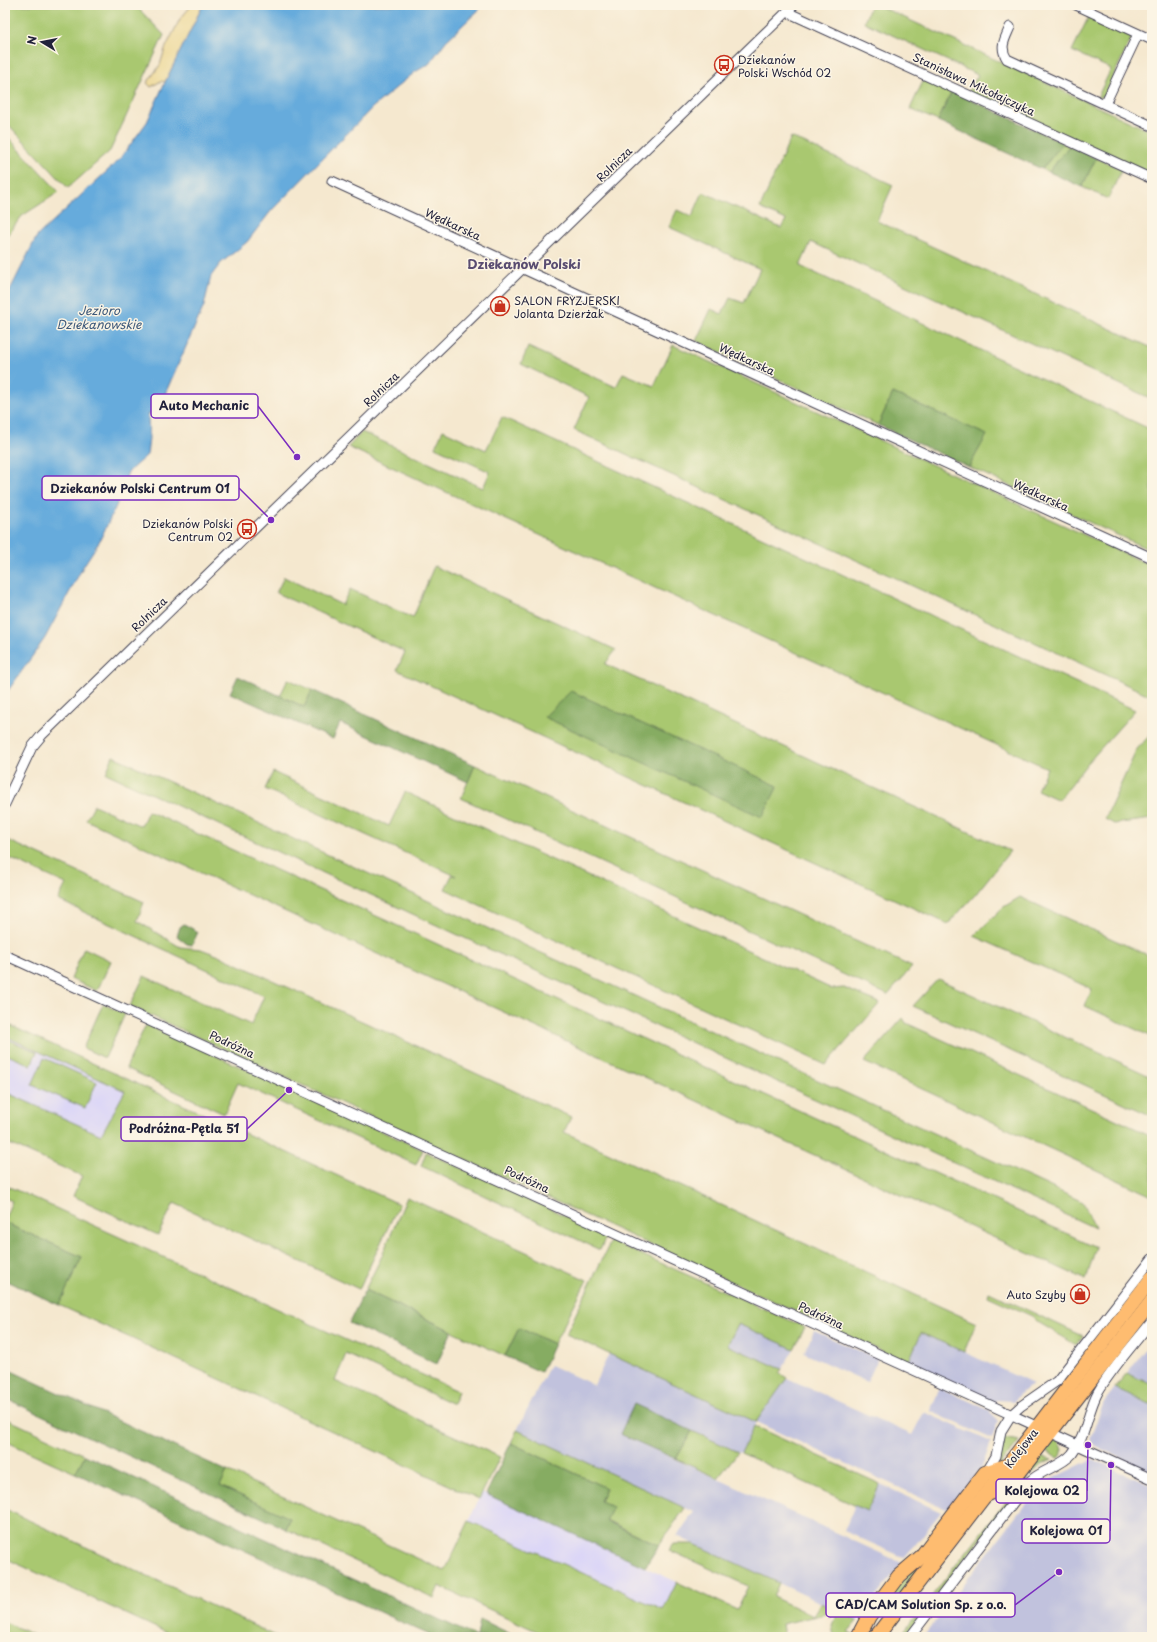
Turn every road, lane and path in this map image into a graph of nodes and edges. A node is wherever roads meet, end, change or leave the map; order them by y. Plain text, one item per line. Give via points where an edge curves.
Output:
1 (794, 5) edge
2 (1076, 5) edge
3 (787, 12) junction
4 (1010, 27) dead end
5 (1138, 34) junction
6 (1152, 40) edge
7 (1105, 104) junction
8 (1152, 126) edge
9 (1152, 179) edge
10 (332, 181) dead end
11 (522, 269) junction
12 (1152, 558) edge
13 (5, 804) edge
14 (5, 955) edge
15 (1152, 1259) edge
16 (1152, 1278) edge
17 (1152, 1301) edge
18 (1152, 1321) edge
19 (1011, 1415) junction
20 (1038, 1427) junction
21 (1051, 1431) junction
22 (1079, 1444) junction
23 (1009, 1465) junction
24 (985, 1473) junction
25 (1152, 1479) edge
26 (984, 1496) junction
27 (858, 1637) edge
28 (876, 1637) edge
29 (910, 1637) edge

1 - 3 street, Rolnicza
2 - 5 street
3 - 9 street, Stanisława Mikołajczyka
3 - 11 street, Rolnicza
4 - 7 street via 1002,46 1007,59
5 - 6 street
5 - 7 street
7 - 8 street
10 - 11 street, Wędkarska
11 - 12 street, Wędkarska
11 - 13 street, Rolnicza via 42,735 32,747
14 - 19 street, Podróżna
15 - 19 street via 1057,1381
16 - 20 highway, Kolejowa
17 - 21 highway, Kolejowa
18 - 22 street via 1098,1392
19 - 20 street, Podróżna
19 - 24 street via 1001,1431 996,1456
20 - 21 street, Podróżna
20 - 23 highway, Kolejowa
21 - 22 street, Podróżna
21 - 26 highway, Kolejowa via 1010,1484
22 - 25 street, Podróżna
22 - 29 street via 1065,1461 1044,1470 1030,1482
23 - 24 highway
23 - 26 highway, Kolejowa
24 - 27 highway via 921,1557 899,1576 869,1616
26 - 28 highway, Kolejowa

